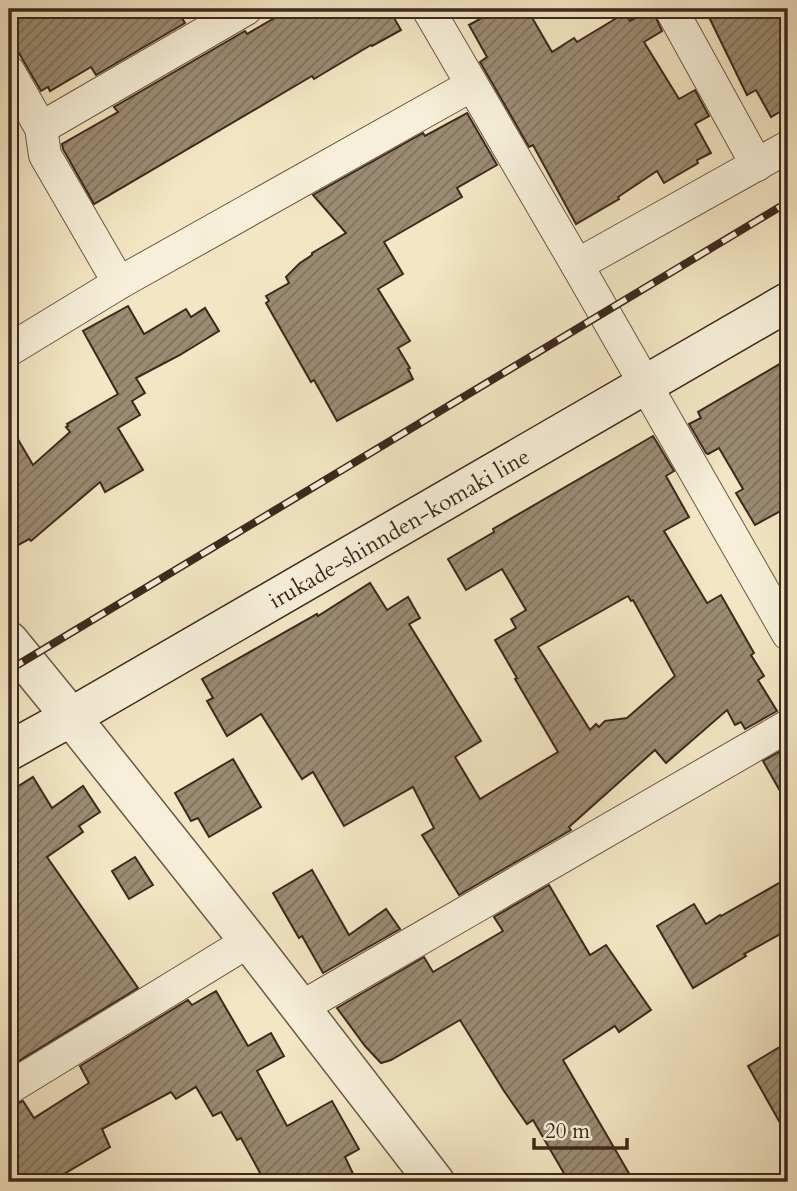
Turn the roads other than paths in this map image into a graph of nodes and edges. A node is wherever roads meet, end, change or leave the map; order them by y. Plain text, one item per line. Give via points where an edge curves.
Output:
1 (246, 9) edge
2 (428, 9) edge
3 (671, 9) edge
4 (206, 19) edge
5 (9, 72) edge
6 (472, 85) junction
7 (41, 128) junction
8 (788, 147) edge
9 (757, 165) junction
10 (577, 265) junction
11 (119, 283) junction
12 (788, 302) edge
13 (9, 349) edge
14 (646, 385) junction
15 (788, 635) edge
16 (9, 641) edge
17 (71, 717) junction
18 (788, 726) edge
19 (9, 751) edge
20 (249, 941) junction
21 (300, 1008) junction
22 (9, 1088) edge
23 (435, 1182) edge

1 - 4 street
2 - 6 street
3 - 9 street
4 - 7 street
5 - 7 street
6 - 10 street
6 - 11 street
7 - 11 street via 45,155
8 - 9 street
9 - 10 street
10 - 14 street
11 - 13 street
12 - 14 main road, irukade-shinnden-komaki line
14 - 15 street
14 - 17 main road, irukade-shinnden-komaki line
16 - 17 main road
17 - 19 main road, irukade-shinnden-komaki line
17 - 20 main road
18 - 21 street
20 - 21 main road
20 - 22 street
21 - 23 main road

